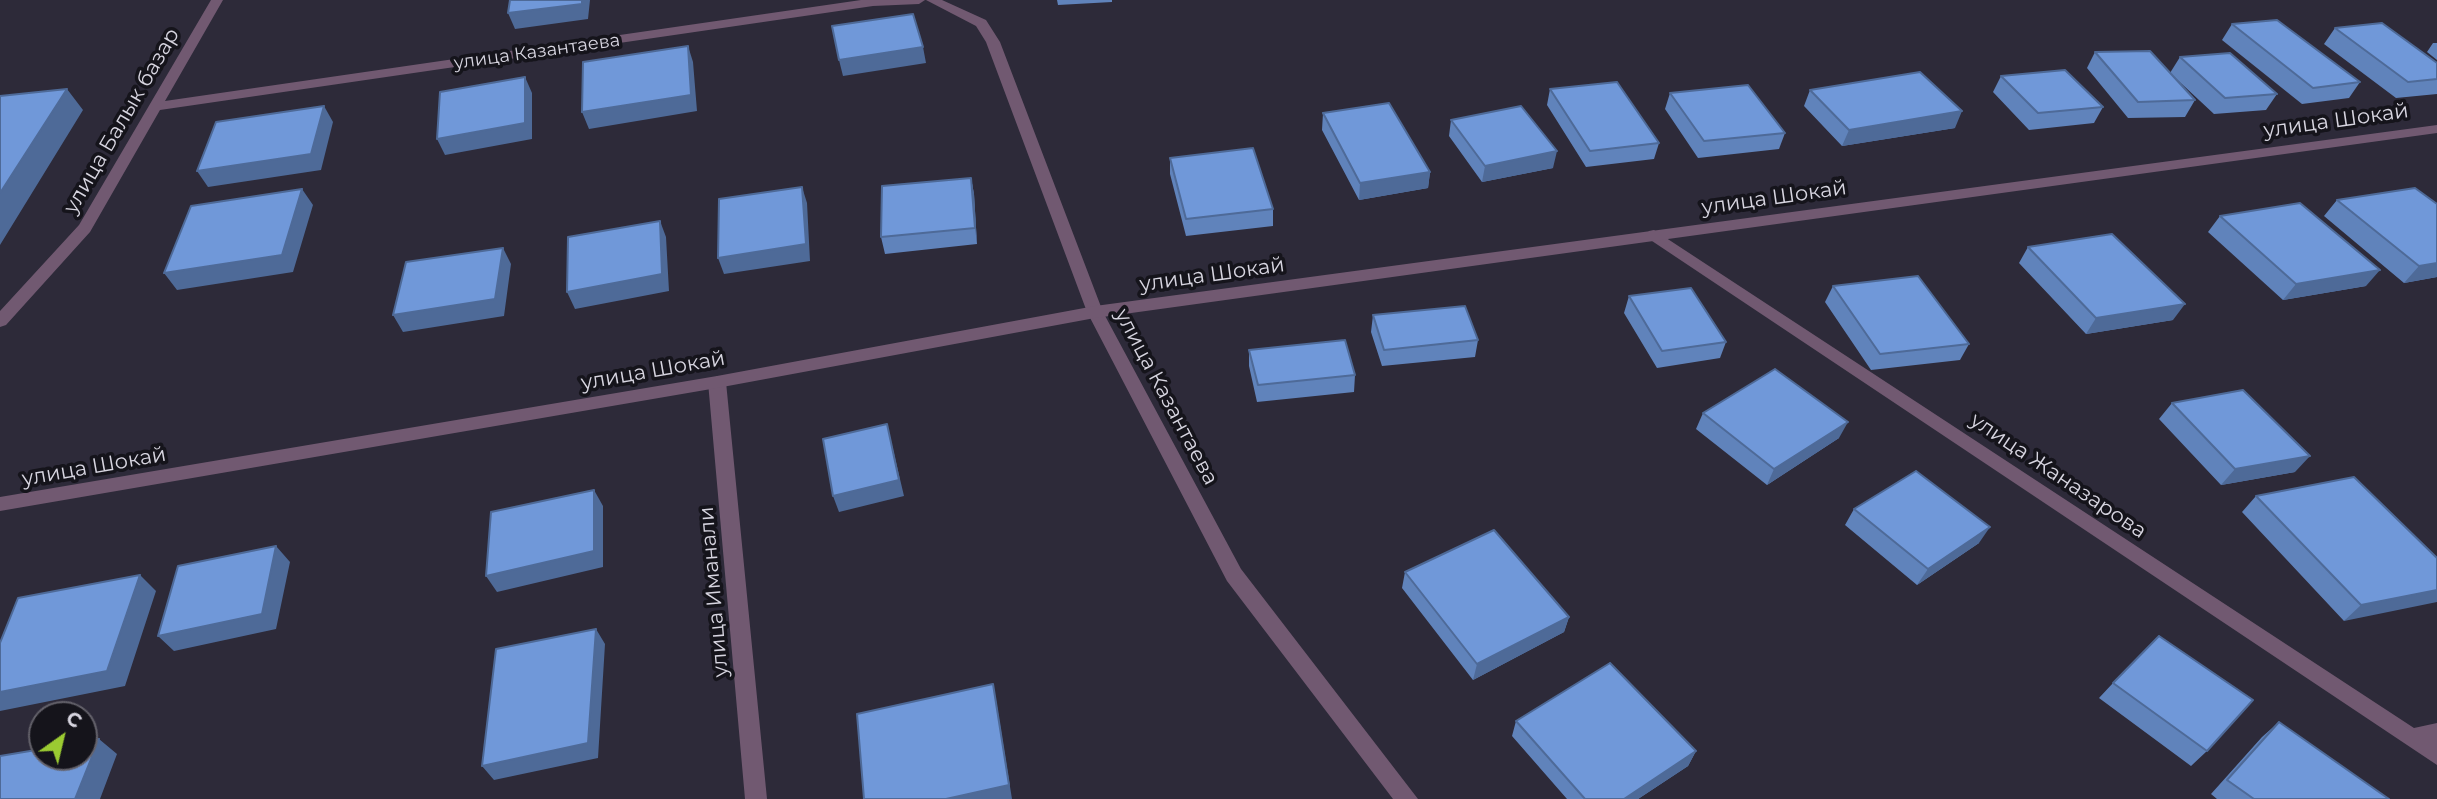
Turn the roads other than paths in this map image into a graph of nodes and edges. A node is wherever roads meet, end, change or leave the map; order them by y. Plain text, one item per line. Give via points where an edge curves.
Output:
1 (217, 0) edge
2 (919, 0) edge
3 (932, 0) edge
4 (155, 107) junction
5 (2437, 129) edge
6 (1654, 235) junction
7 (1095, 312) junction
8 (0, 321) edge
9 (717, 382) junction
10 (0, 504) edge
11 (2437, 733) edge
12 (2412, 738) junction
13 (2437, 755) edge
14 (755, 799) edge
15 (1407, 799) edge

1 - 4 street, улица Балык базар
2 - 4 street, улица Казантаева via 873,2
3 - 7 street, улица Казантаева via 981,23 993,42
4 - 8 street, улица Балык базар via 85,228
5 - 6 street, улица Шокай
6 - 7 street, улица Шокай
6 - 12 street, улица Жаназарова
7 - 9 street, улица Шокай
7 - 15 street, улица Казантаева via 1234,575
9 - 10 street, улица Шокай
9 - 14 street, улица Иманали
11 - 12 street
12 - 13 street, улица Жаназарова

